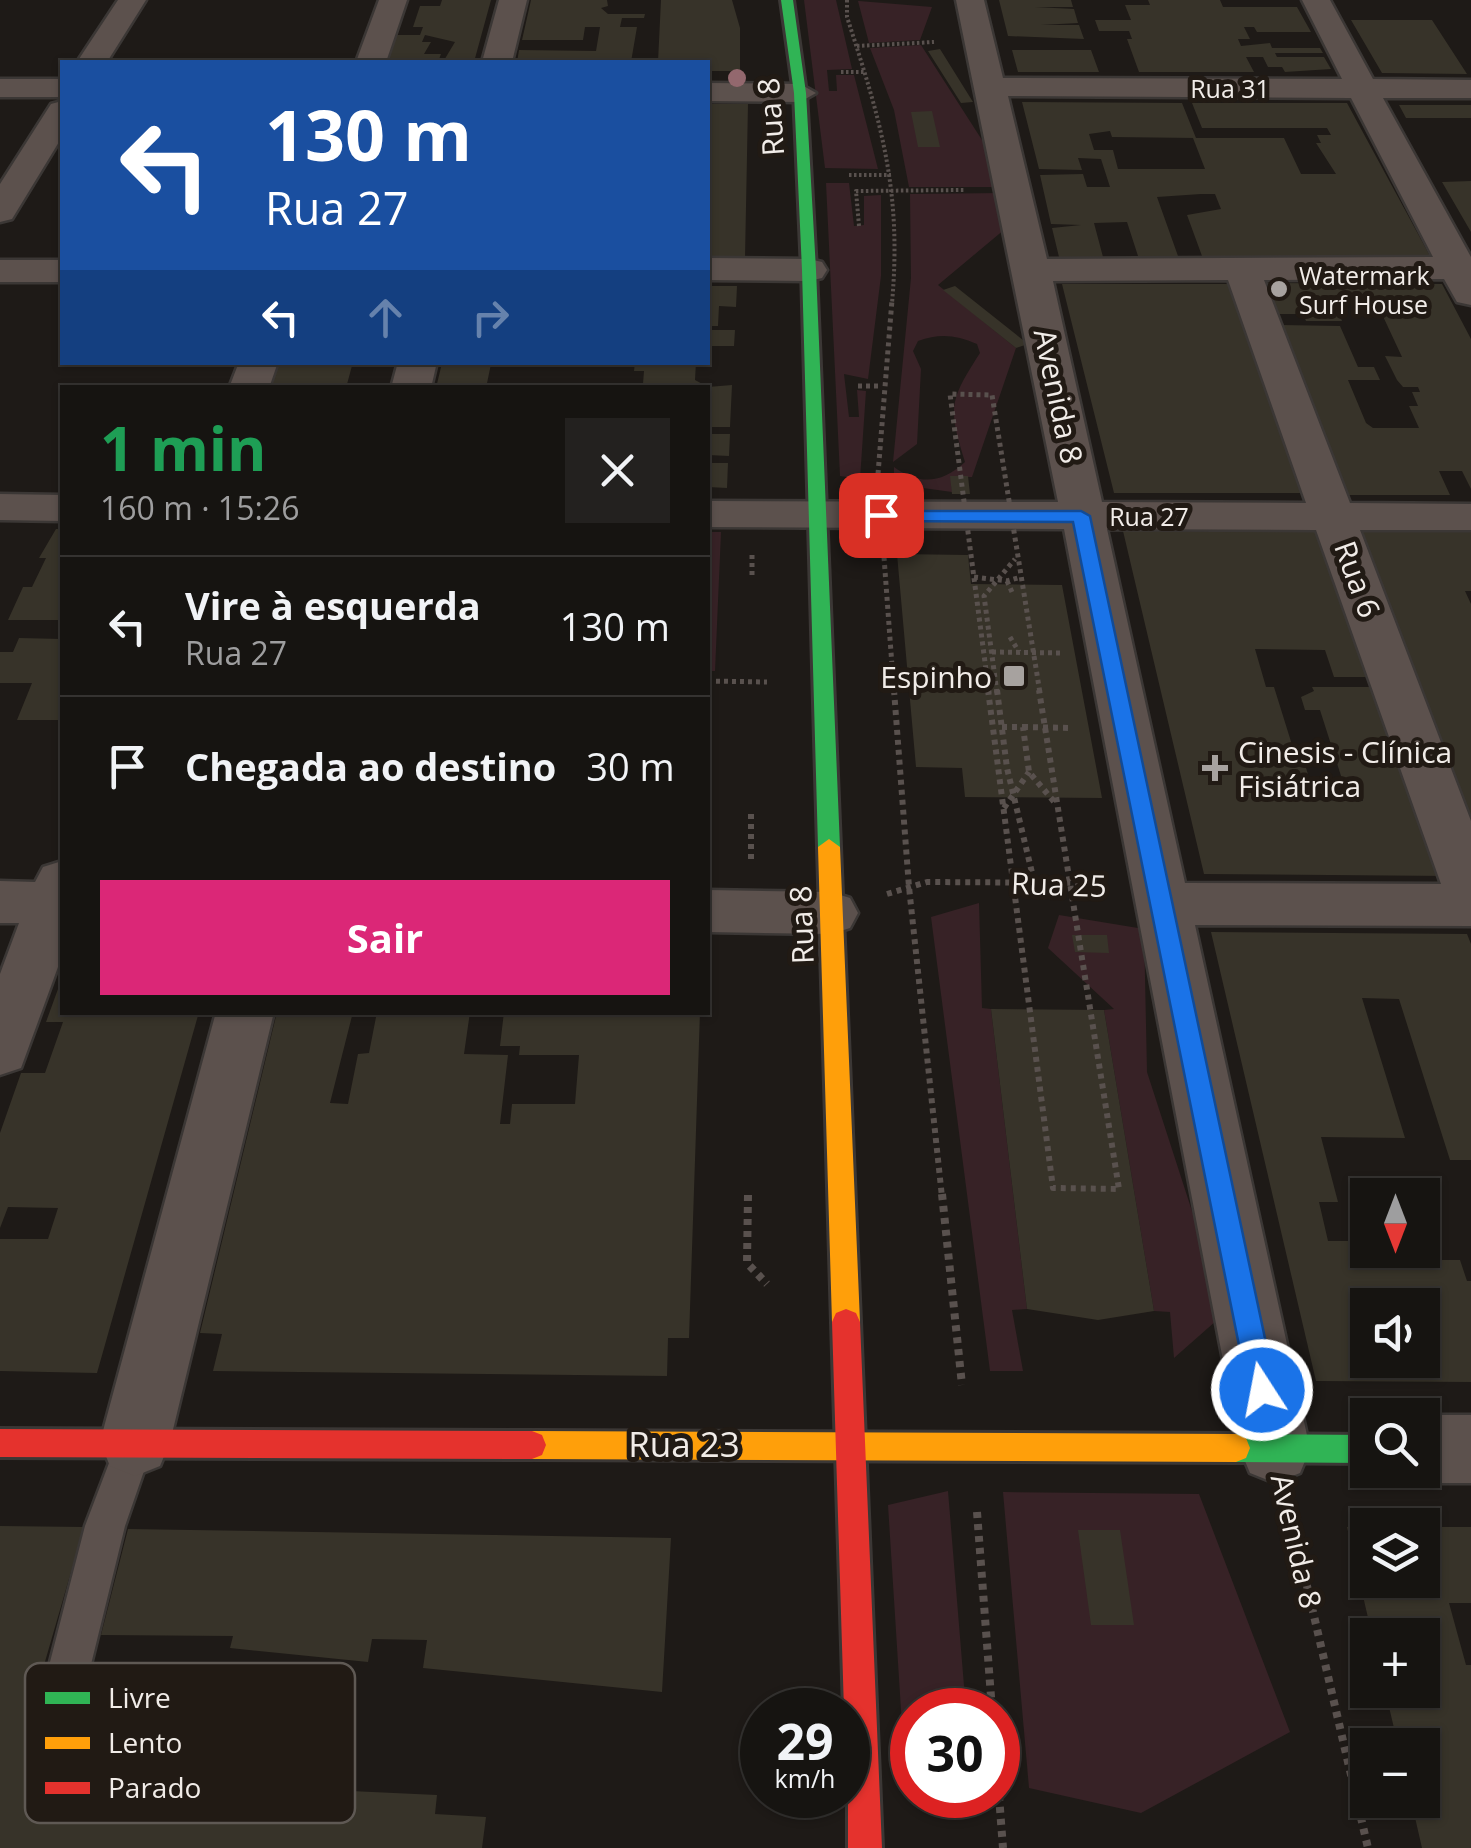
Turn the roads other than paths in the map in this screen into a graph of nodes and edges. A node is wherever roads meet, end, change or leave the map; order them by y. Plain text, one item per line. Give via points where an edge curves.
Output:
1 (132, 0) edge
2 (393, 0) edge
3 (513, 0) edge
4 (788, 0) edge
5 (970, 0) edge
6 (1316, 0) edge
7 (93, 60) edge
8 (371, 60) edge
9 (498, 60) edge
10 (990, 86) junction
11 (0, 88) edge
12 (60, 88) edge
13 (1362, 88) junction
14 (1471, 89) edge
15 (710, 92) edge
16 (800, 93) junction
17 (60, 113) edge
18 (0, 212) edge
19 (710, 269) edge
20 (1242, 269) junction
21 (809, 270) junction
22 (1047, 270) junction
23 (0, 271) edge
24 (60, 271) edge
25 (1466, 277) edge
26 (0, 507) edge
27 (60, 508) edge
28 (710, 514) edge
29 (817, 515) junction
30 (1081, 516) junction
31 (1336, 517) junction
32 (1471, 517) edge
33 (1471, 892) edge
34 (60, 896) edge
35 (0, 902) edge
36 (1164, 904) junction
37 (1471, 905) edge
38 (710, 911) edge
39 (831, 913) junction
40 (244, 1015) edge
41 (0, 1051) edge
42 (136, 1442) junction
43 (0, 1443) edge
44 (848, 1444) junction
45 (1274, 1449) junction
46 (1350, 1449) edge
47 (1440, 1449) edge
48 (1471, 1449) edge
49 (71, 1663) edge
50 (865, 1848) edge

1 - 7 street
2 - 8 street
3 - 9 street
4 - 16 street, Rua 8
5 - 10 street, Avenida 8
6 - 13 street
10 - 13 street, Rua 31
10 - 22 street, Avenida 8 via 1016,190
11 - 12 street
13 - 14 street, Rua 31
13 - 25 street
15 - 16 street
16 - 21 street, Rua 8
17 - 18 street
19 - 21 street
20 - 22 street
20 - 25 street
20 - 31 street, Rua 6
21 - 29 street, Rua 8
22 - 30 street, Avenida 8
23 - 24 street
26 - 27 street
28 - 29 street, Rua 27
29 - 30 street, Rua 27
29 - 39 street, Rua 8
30 - 31 street, Rua 27
30 - 36 street, Avenida 8
31 - 32 street, Rua 27
31 - 33 street, Rua 6
34 - 35 street
34 - 41 street
36 - 37 street
36 - 45 street, Avenida 8
38 - 39 street
39 - 44 street, Rua 8
40 - 42 street
42 - 43 street, Rua 23
42 - 44 street, Rua 23
42 - 49 lane
44 - 45 street, Rua 23
44 - 50 street, Rua 8
45 - 46 street, Rua 23
47 - 48 street

